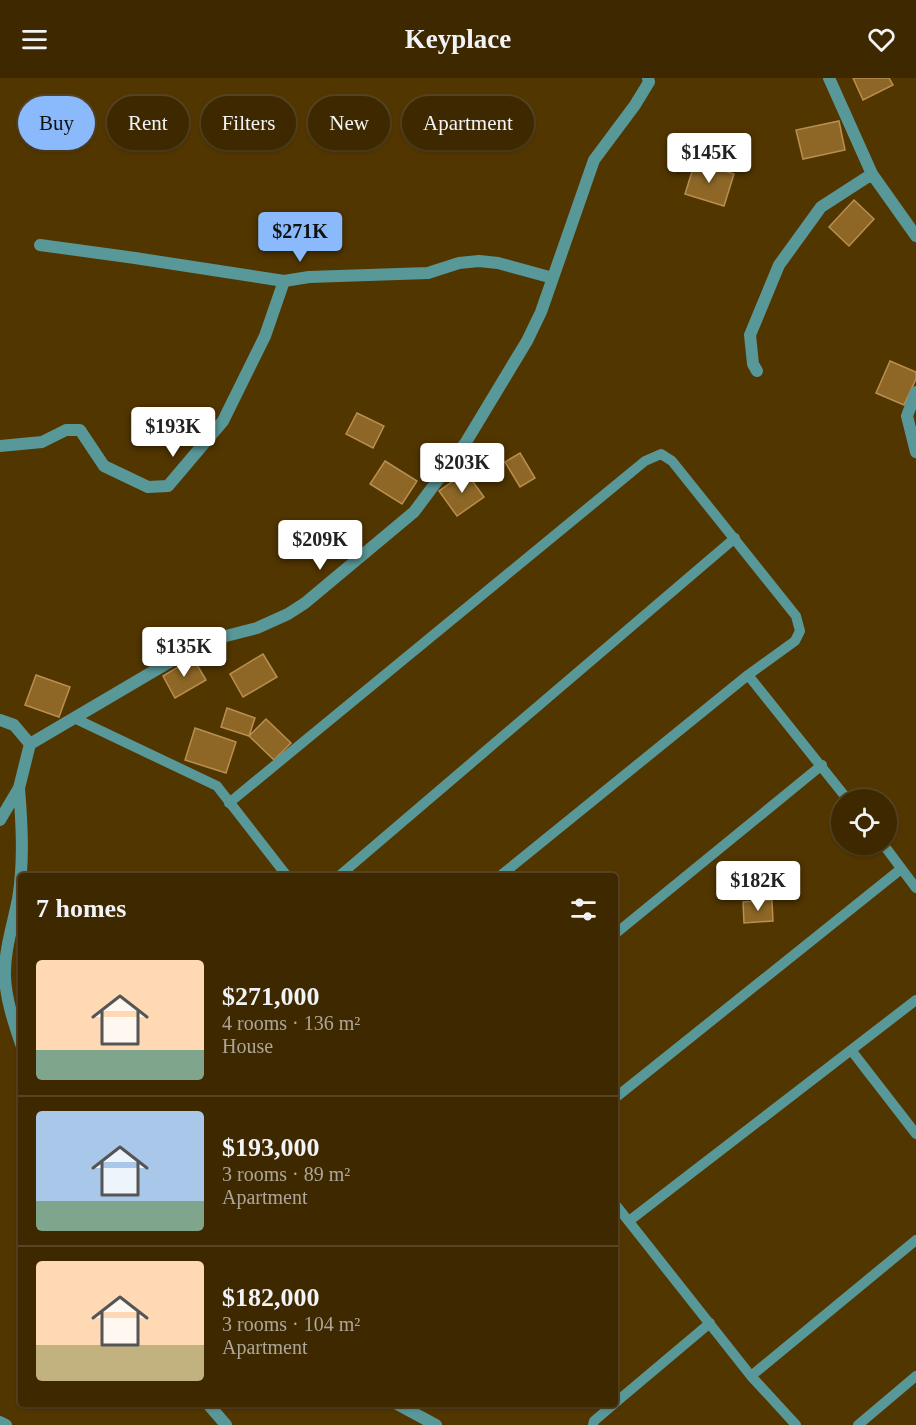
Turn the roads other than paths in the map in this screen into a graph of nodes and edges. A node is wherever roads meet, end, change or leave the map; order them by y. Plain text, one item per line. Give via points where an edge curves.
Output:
1 (648, 78) edge
2 (829, 78) edge
3 (872, 174) junction
4 (916, 236) edge
5 (40, 245) dead end
6 (553, 278) junction
7 (284, 281) junction
8 (757, 371) dead end
9 (916, 392) edge
10 (0, 446) edge
11 (916, 452) edge
12 (735, 538) junction
13 (748, 675) junction
14 (74, 718) junction
15 (0, 720) edge
16 (30, 744) junction
17 (822, 765) junction
18 (19, 788) junction
19 (840, 789) edge
20 (229, 803) junction
21 (0, 820) edge
22 (890, 855) edge
23 (901, 869) junction
24 (21, 873) edge
25 (285, 873) edge
26 (343, 873) edge
27 (504, 873) edge
28 (916, 888) edge
29 (18, 890) edge
30 (618, 932) edge
31 (916, 1000) edge
32 (18, 1035) edge
33 (851, 1050) junction
34 (618, 1096) edge
35 (916, 1134) edge
36 (618, 1208) edge
37 (629, 1221) junction
38 (916, 1240) edge
39 (710, 1323) junction
40 (751, 1376) junction
41 (916, 1376) edge
42 (618, 1400) edge
43 (211, 1407) edge
44 (403, 1407) edge
45 (610, 1407) edge
46 (0, 1422) edge
47 (6, 1425) edge
48 (226, 1425) edge
49 (436, 1425) edge
50 (593, 1425) edge
51 (796, 1425) edge
52 (858, 1425) edge

1 - 6 street via 635,105 594,160
2 - 3 street
3 - 4 street
3 - 8 street via 820,207 779,265 750,335
5 - 7 street
6 - 7 street via 479,261 428,273
6 - 14 street via 527,342 466,442 414,512 288,614 176,658
7 - 10 street via 265,336 223,421 168,486 147,487 104,466 80,430 66,430 42,442
9 - 11 street via 907,416
12 - 13 lane via 796,616 800,631 795,641
12 - 20 lane via 672,461 661,454 645,461
12 - 26 lane
13 - 17 lane
13 - 27 lane
14 - 16 street
14 - 20 lane via 217,786
15 - 16 street via 14,725
16 - 18 street
17 - 19 lane
17 - 30 lane
18 - 21 street
18 - 24 street
20 - 25 lane
22 - 23 lane
23 - 28 lane
23 - 34 lane
29 - 32 street via 5,976
31 - 33 lane
33 - 35 lane
33 - 37 lane
36 - 37 lane
37 - 39 lane
38 - 40 lane
39 - 40 lane
39 - 42 lane
40 - 51 lane
41 - 52 lane
43 - 48 street
44 - 49 street
45 - 50 lane
46 - 47 street

